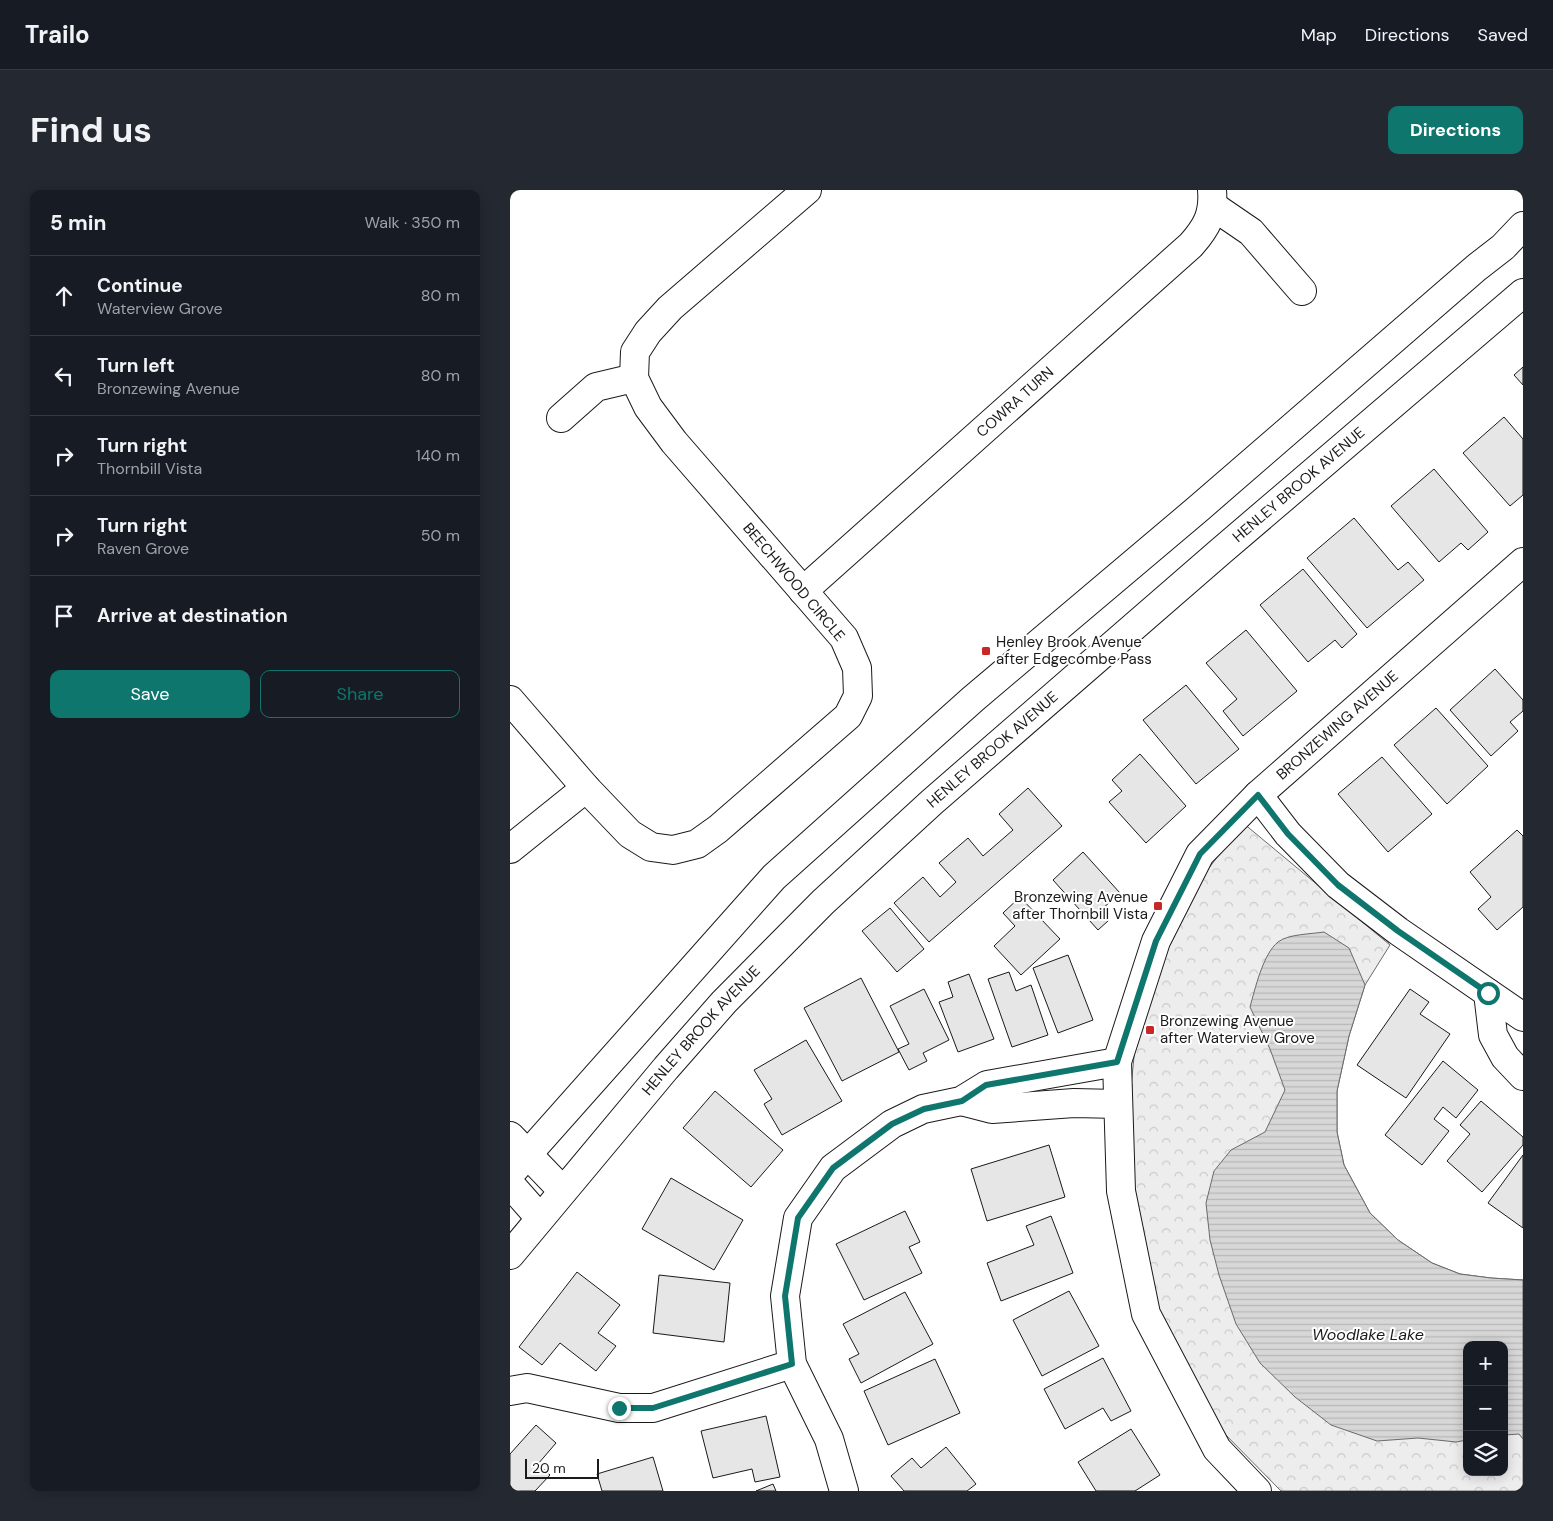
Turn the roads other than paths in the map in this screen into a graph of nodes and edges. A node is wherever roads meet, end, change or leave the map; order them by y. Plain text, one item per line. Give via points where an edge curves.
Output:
1 (802, 191) edge
2 (1213, 198) edge
3 (1523, 226) edge
4 (1302, 291) dead end
5 (1523, 293) edge
6 (634, 378) junction
7 (561, 418) dead end
8 (1523, 562) edge
9 (803, 591) junction
10 (510, 700) edge
11 (586, 788) junction
12 (1258, 795) junction
13 (510, 849) edge
14 (1488, 993) junction
15 (1523, 1017) edge
16 (1117, 1062) junction
17 (1523, 1076) edge
18 (962, 1101) junction
19 (1118, 1104) junction
20 (519, 1145) edge
21 (510, 1174) edge
22 (510, 1184) edge
23 (563, 1191) junction
24 (540, 1218) junction
25 (510, 1255) edge
26 (792, 1364) junction
27 (510, 1391) edge
28 (844, 1491) edge
29 (1257, 1491) edge

1 - 6 street, BEECHWOOD CIRCLE via 670,308 648,332 635,352
2 - 4 street, COWRA TURN via 1251,232
2 - 9 street, COWRA TURN via 1208,222 1191,245
3 - 20 street via 1503,247 973,699 774,877
5 - 23 street, HENLEY BROOK AVENUE via 940,795 823,902 724,1002
6 - 7 street via 596,387
6 - 9 street, BEECHWOOD CIRCLE via 648,407 674,442
8 - 12 street, BRONZEWING AVENUE
9 - 11 street, BEECHWOOD CIRCLE via 844,638 857,668 858,696 848,716 697,844 673,850 651,847 630,834
10 - 11 street, BEECHWOOD CIRCLE
11 - 13 street
12 - 14 street via 1288,834 1338,885
12 - 16 street, BRONZEWING AVENUE via 1200,854 1156,941
14 - 15 street
14 - 17 street via 1493,1035 1505,1057
16 - 18 street via 986,1085
16 - 19 street, BRONZEWING AVENUE
18 - 19 street via 992,1108
18 - 26 street via 924,1109 892,1124 833,1168 798,1218 785,1296
19 - 29 street, BRONZEWING AVENUE via 1121,1191 1146,1314 1217,1449
20 - 21 street
20 - 23 street
22 - 24 street
23 - 24 street, HENLEY BROOK AVENUE
24 - 25 street, HENLEY BROOK AVENUE
26 - 27 street via 653,1408 619,1408 527,1388
26 - 28 street via 829,1439

